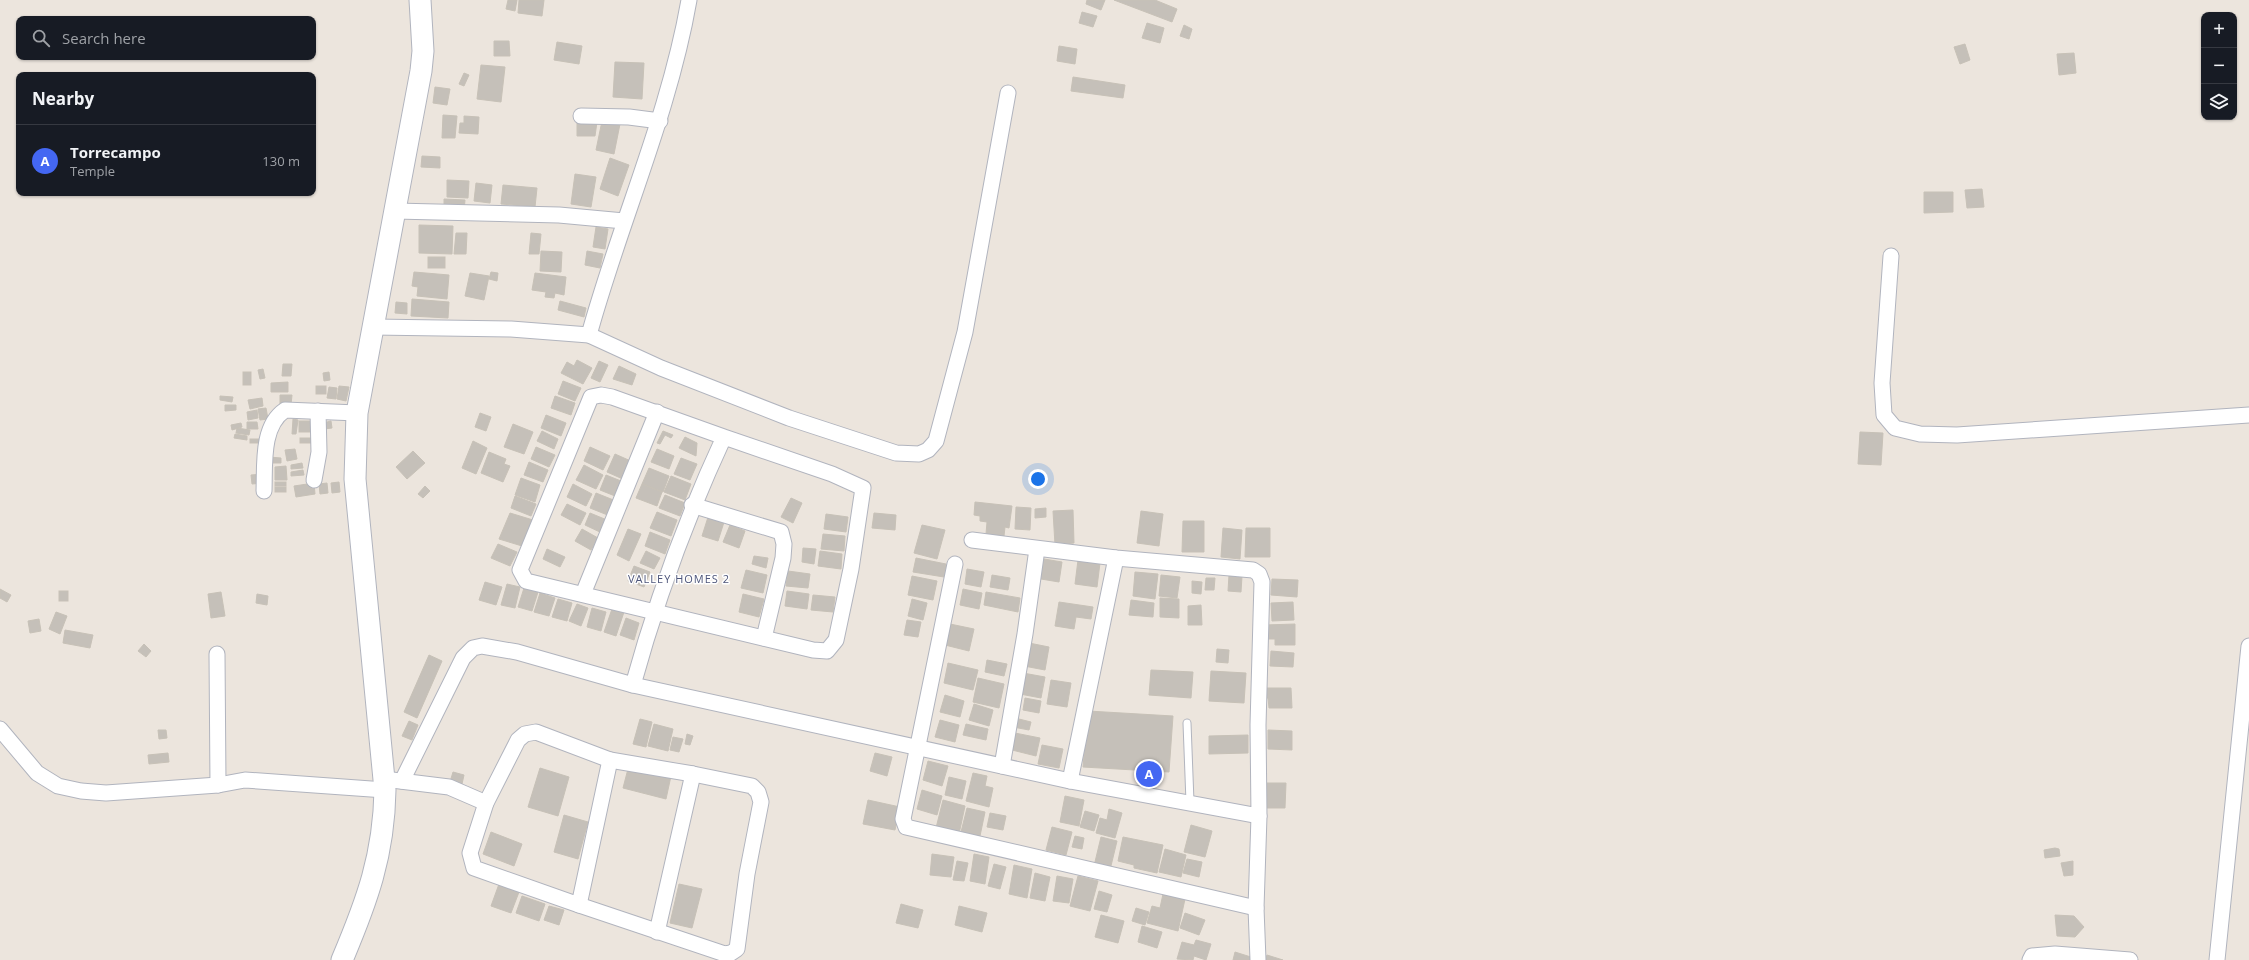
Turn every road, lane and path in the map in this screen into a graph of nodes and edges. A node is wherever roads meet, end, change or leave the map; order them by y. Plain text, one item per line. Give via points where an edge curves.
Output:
1 (689, 0) edge
2 (420, 3) edge
3 (1008, 93) dead end
4 (581, 116) dead end
5 (660, 121) junction
6 (395, 211) junction
7 (624, 221) junction
8 (1891, 256) dead end
9 (373, 326) junction
10 (589, 335) junction
11 (318, 411) junction
12 (658, 412) junction
13 (357, 413) junction
14 (2249, 415) edge
15 (724, 437) junction
16 (314, 480) dead end
17 (264, 491) dead end
18 (692, 505) junction
19 (972, 540) dead end
20 (1037, 549) junction
21 (1116, 558) junction
22 (955, 564) dead end
23 (583, 594) junction
24 (653, 613) junction
25 (764, 638) junction
26 (2249, 646) edge
27 (217, 654) dead end
28 (633, 685) junction
29 (1187, 723) dead end
30 (0, 729) edge
31 (917, 747) junction
32 (610, 760) junction
33 (1002, 766) junction
34 (694, 774) junction
35 (1070, 781) junction
36 (391, 783) junction
37 (218, 784) junction
38 (486, 802) junction
39 (1190, 802) junction
40 (1259, 816) junction
41 (579, 905) junction
42 (1256, 908) junction
43 (657, 932) junction
44 (342, 960) edge
45 (1258, 960) edge
46 (2030, 960) edge
47 (2130, 960) edge
48 (2217, 960) edge

1 - 5 street
2 - 6 main road via 423,32 421,71
3 - 10 street via 965,332 936,441 928,450 909,455 896,453 803,422 661,368
4 - 5 street via 629,117
5 - 7 street
6 - 7 street via 559,215
6 - 9 main road
7 - 10 street
8 - 14 street via 1882,382 1884,415 1895,428 1920,434 1957,435
9 - 10 street via 511,329
9 - 13 main road
11 - 13 street
11 - 16 street via 319,452
11 - 17 street via 285,410 276,415 271,424 265,456
12 - 15 street
12 - 23 street
12 - 23 street via 612,397 591,397 520,570 526,581
13 - 36 main road via 355,479
15 - 18 street
15 - 25 street via 832,474 863,488 851,568 836,640 826,651
18 - 24 street
18 - 25 street via 780,532 784,544 783,558
19 - 20 street
20 - 21 street
20 - 33 street via 1026,634
21 - 35 street
21 - 40 street via 1253,570 1260,574 1262,582 1258,725
22 - 31 street
23 - 24 street
24 - 25 street
24 - 28 street
26 - 48 street
27 - 37 street
28 - 31 street
28 - 36 street via 517,652 482,646 473,648 463,658
29 - 39 lane
30 - 37 street via 37,773 58,786 106,793
31 - 33 street
31 - 42 street via 903,819 906,827
32 - 34 street
32 - 38 street via 536,732 525,734 518,740
32 - 41 street
33 - 35 street
34 - 43 street
34 - 43 street via 752,786 758,792 761,802 747,874 737,949 725,954
35 - 39 street
36 - 37 street via 245,780
36 - 38 street via 449,787
36 - 44 main road via 374,879
38 - 41 street via 470,853 474,868
39 - 40 street
40 - 42 street
41 - 43 street
42 - 45 street
46 - 47 street via 2032,956 2055,954

